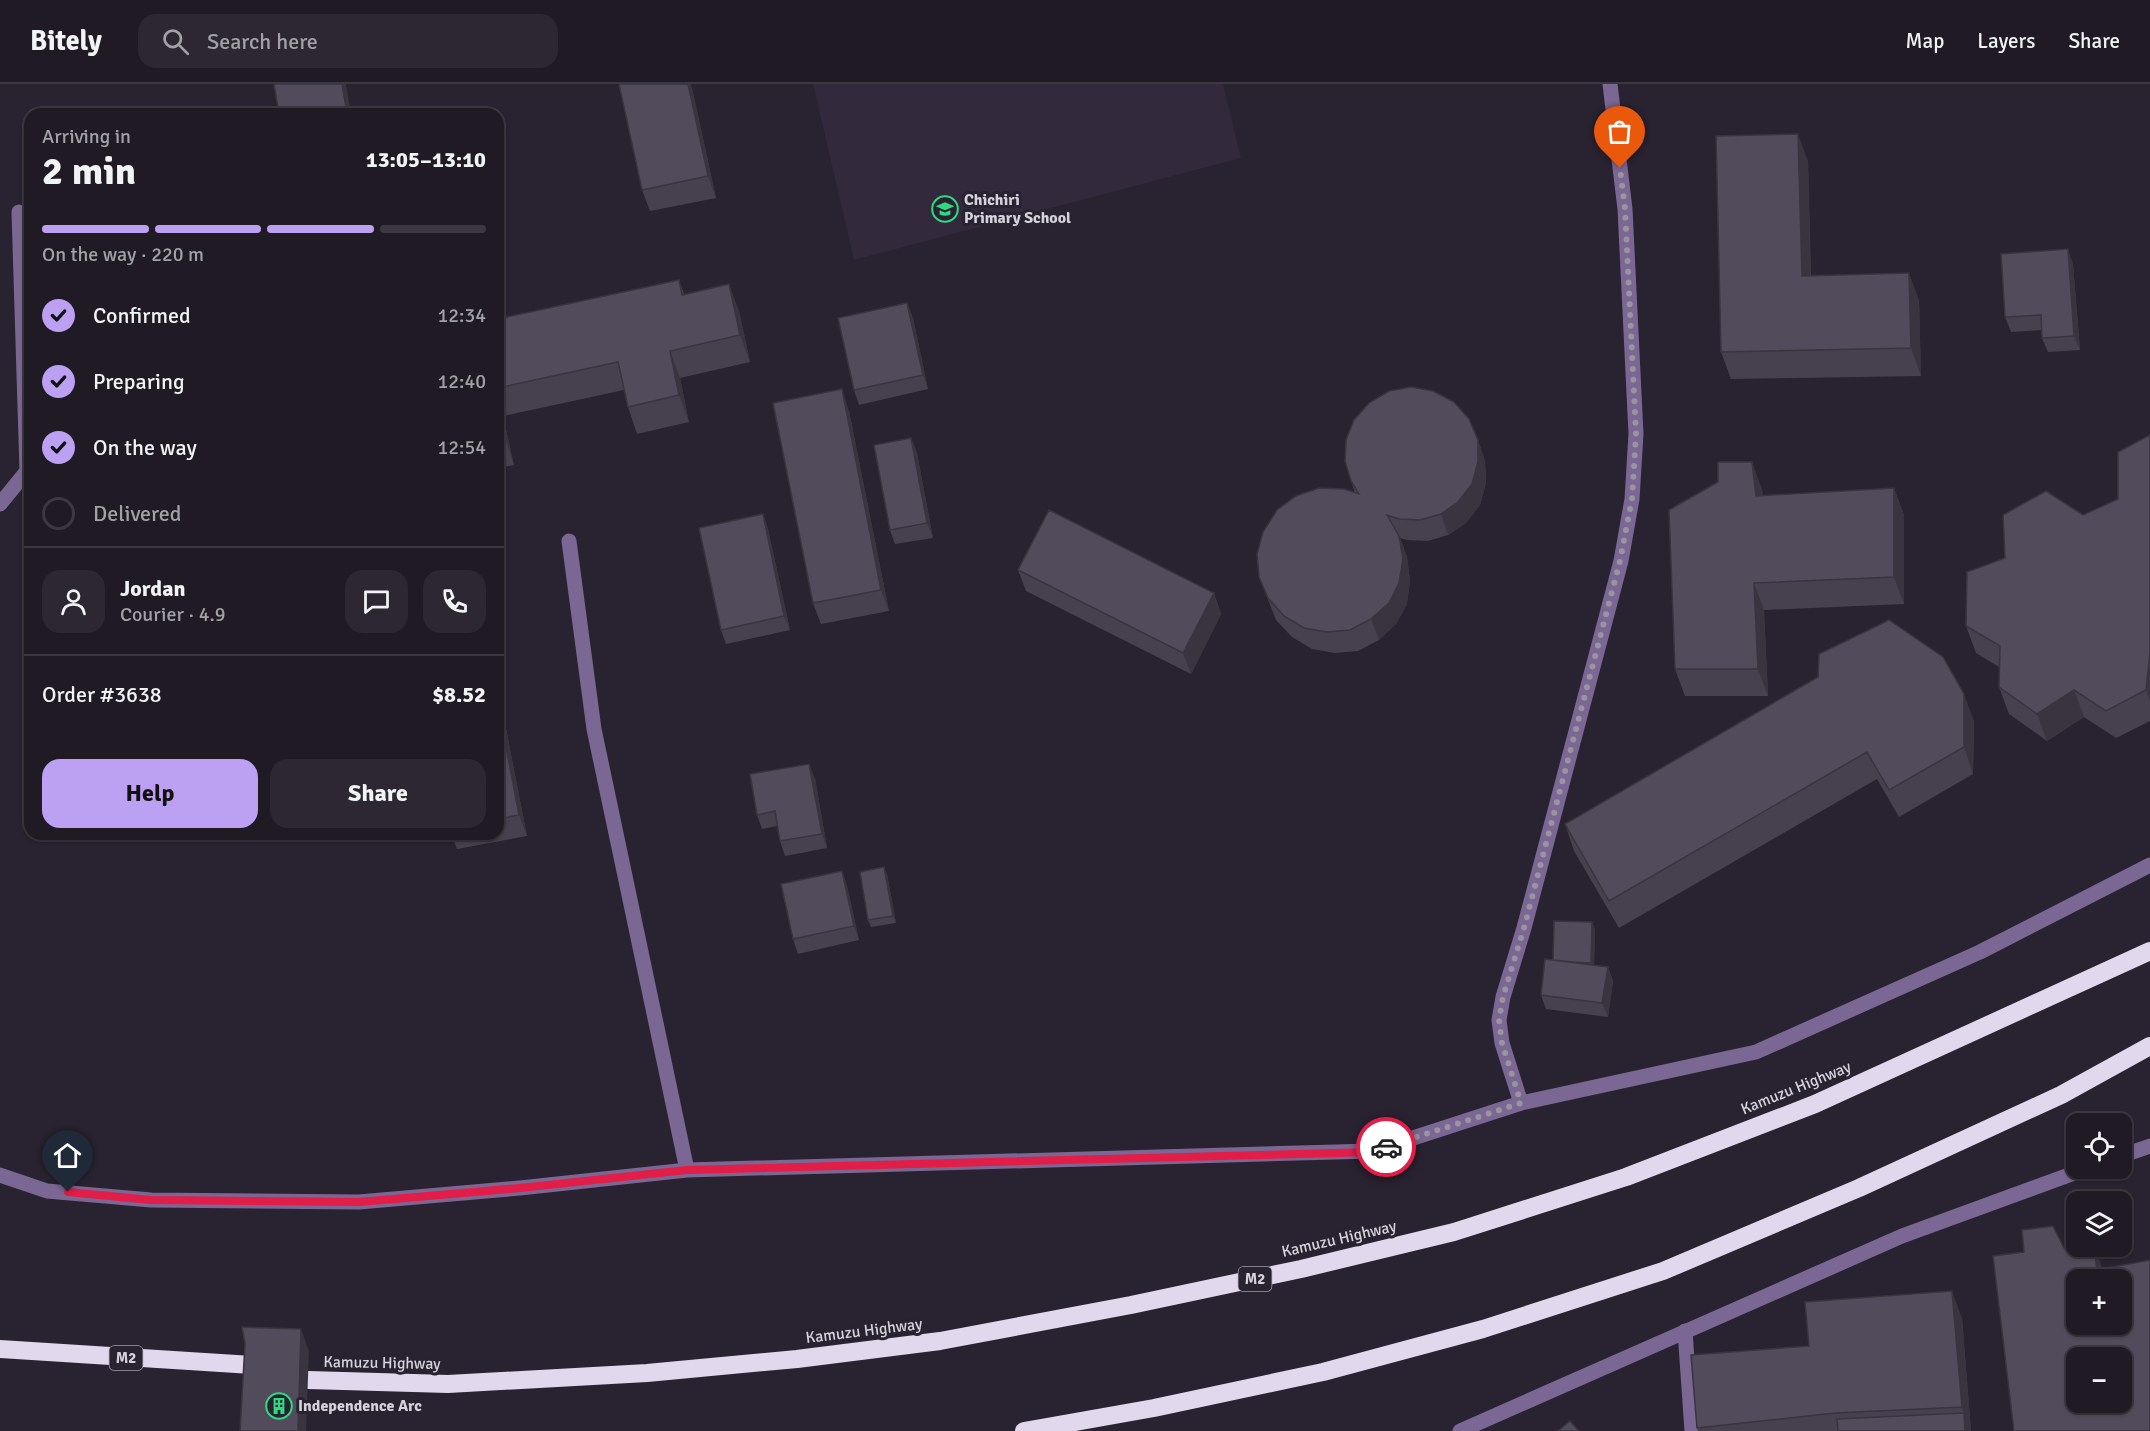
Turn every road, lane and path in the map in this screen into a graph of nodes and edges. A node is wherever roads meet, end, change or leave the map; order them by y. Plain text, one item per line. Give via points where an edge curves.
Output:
1 (1610, 84) edge
2 (19, 212) dead end
3 (24, 374) edge
4 (24, 475) edge
5 (0, 504) edge
6 (569, 541) dead end
7 (2150, 865) edge
8 (2150, 951) edge
9 (2150, 1046) edge
10 (1521, 1103) junction
11 (2150, 1146) edge
12 (2132, 1152) edge
13 (687, 1170) junction
14 (0, 1175) edge
15 (2066, 1176) edge
16 (1685, 1331) junction
17 (0, 1350) edge
18 (252, 1365) edge
19 (308, 1380) dead end
20 (1024, 1431) edge
21 (1460, 1431) edge
22 (1692, 1431) edge

1 - 10 street via 1625,209 1636,434 1632,499 1620,561 1503,997 1499,1020 1502,1043
2 - 3 street
4 - 5 street
6 - 13 street via 594,729
7 - 10 street via 1980,952 1756,1052
8 - 19 highway, Kamuzu Highway / M2 via 1815,1104 1626,1177 1454,1232 1301,1269 940,1341 797,1359 647,1373 448,1384
9 - 20 highway via 2061,1095 1859,1188 1664,1270 1484,1329 1323,1372
10 - 13 street via 1373,1152
11 - 12 street
13 - 14 street via 359,1202 151,1200 47,1191
15 - 16 street via 1902,1236
16 - 21 street
16 - 22 street
17 - 18 highway, M2

